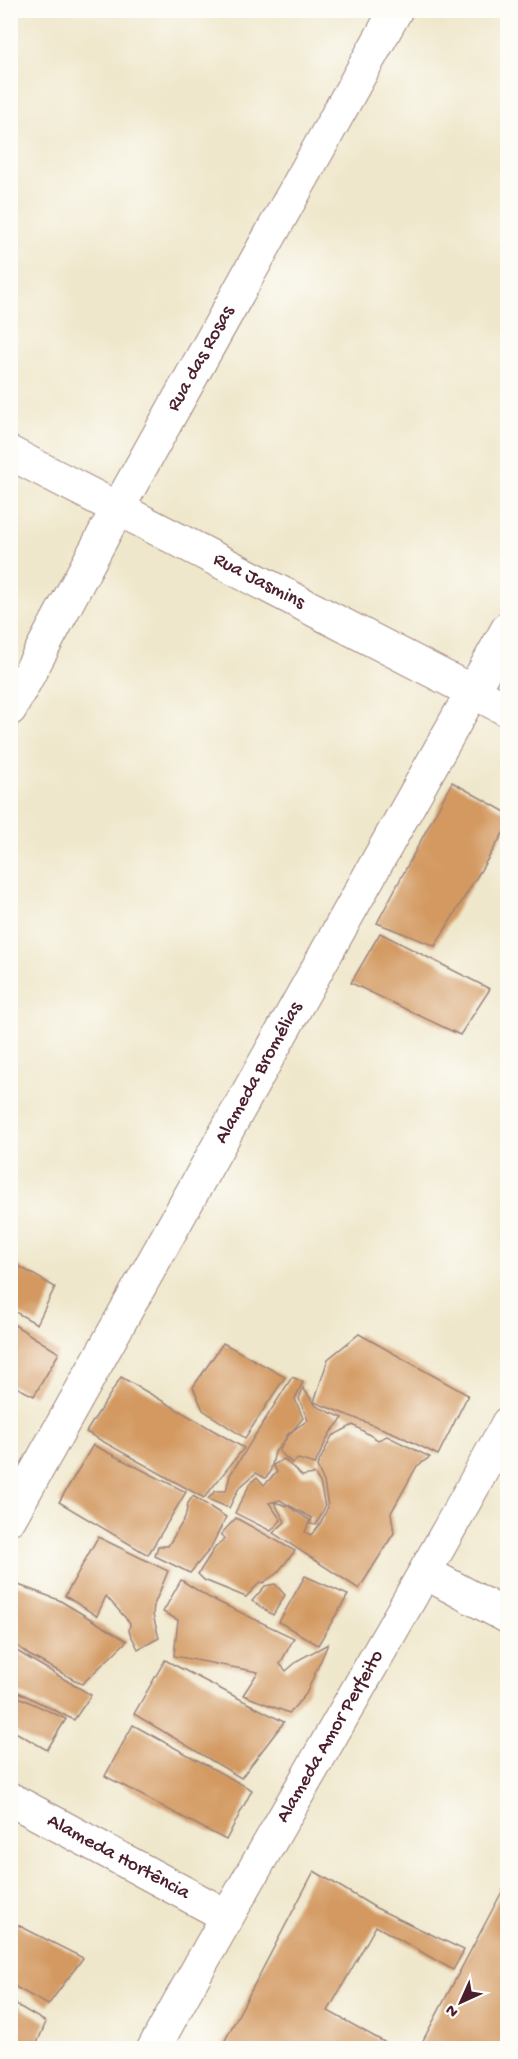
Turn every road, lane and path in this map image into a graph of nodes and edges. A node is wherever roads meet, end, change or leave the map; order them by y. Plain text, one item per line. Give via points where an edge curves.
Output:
1 (396, 10) edge
2 (10, 453) edge
3 (118, 508) junction
4 (507, 628) edge
5 (472, 692) junction
6 (10, 709) edge
7 (507, 710) edge
8 (507, 1423) edge
9 (10, 1518) edge
10 (426, 1573) junction
11 (507, 1617) edge
12 (10, 1800) edge
13 (226, 1916) junction
14 (154, 2049) edge

1 - 3 street, Rua das Rosas
2 - 3 street, Rua Jasmins
3 - 5 street, Rua Jasmins
3 - 6 street, Rua das Rosas
4 - 5 street, Alameda Bromélias
5 - 7 street, Rua Jasmins
5 - 9 street, Alameda Bromélias
8 - 10 street, Alameda Amor Perfeito
10 - 11 street
10 - 13 street, Alameda Amor Perfeito
12 - 13 street, Alameda Hortência
13 - 14 street, Alameda Amor Perfeito

